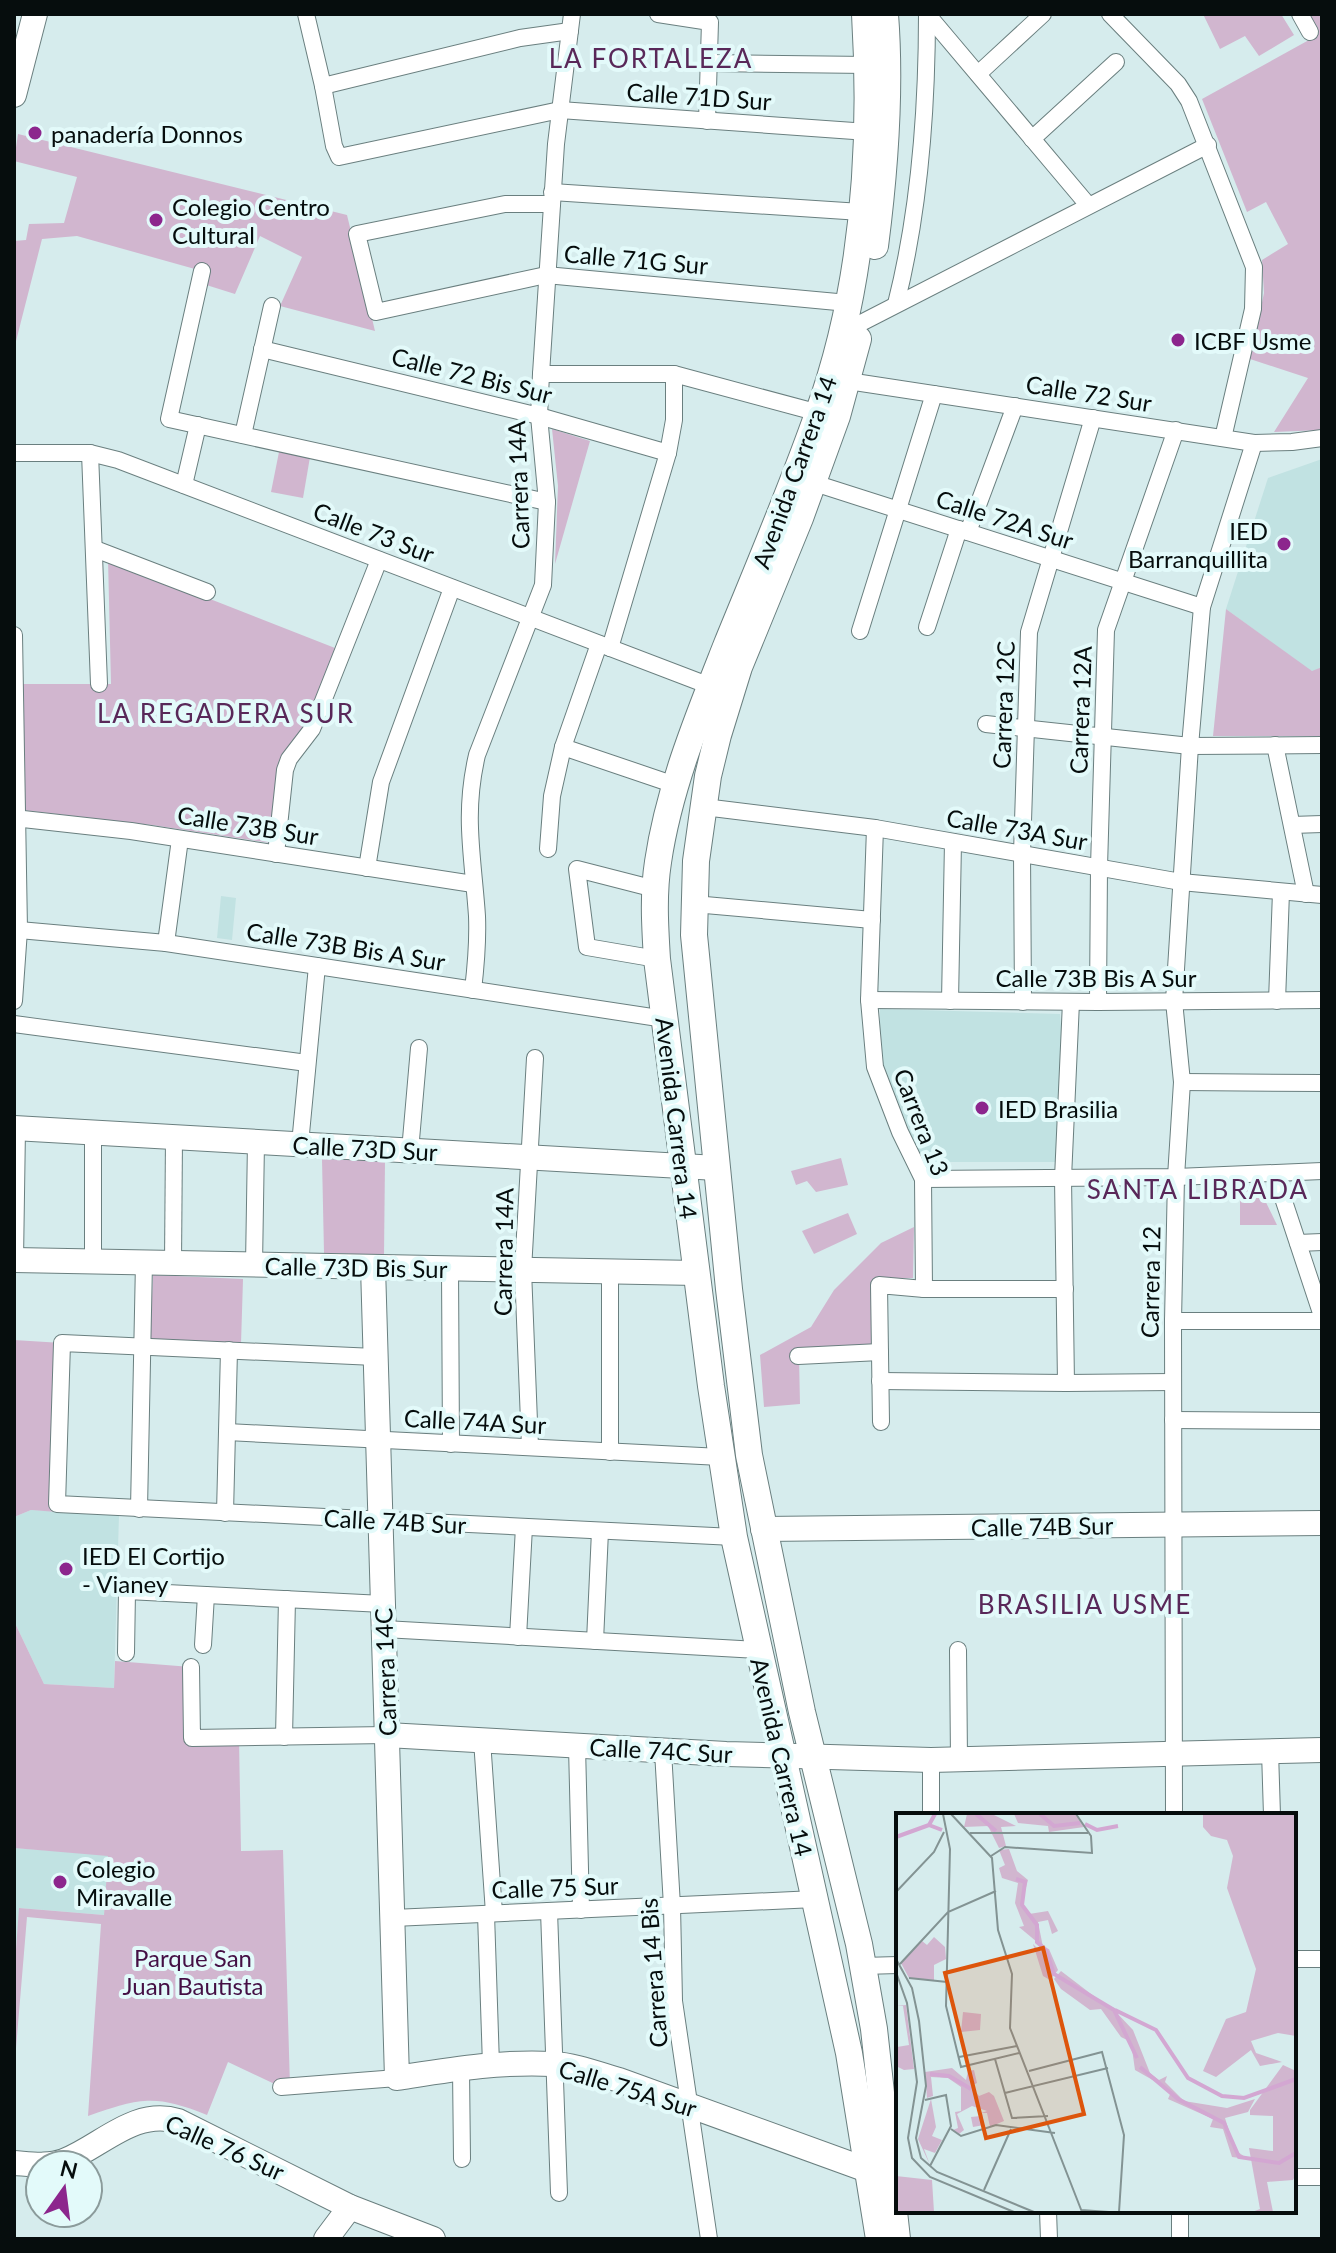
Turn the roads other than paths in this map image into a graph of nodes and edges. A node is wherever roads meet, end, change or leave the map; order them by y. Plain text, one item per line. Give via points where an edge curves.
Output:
1 (35, 14) edge
2 (306, 14) edge
3 (658, 14) edge
4 (865, 14) edge
5 (885, 14) edge
6 (927, 14) edge
7 (1043, 14) edge
8 (1110, 14) edge
9 (1300, 14) edge
10 (571, 22) edge
11 (1310, 32) dead end
12 (1116, 62) dead end
13 (710, 63) junction
14 (868, 65) junction
15 (978, 74) junction
16 (323, 86) junction
17 (14, 95) edge
18 (560, 110) junction
19 (707, 121) junction
20 (868, 132) junction
21 (1032, 139) junction
22 (1208, 145) junction
23 (552, 198) junction
24 (1088, 205) junction
25 (861, 212) junction
26 (202, 271) dead end
27 (546, 275) junction
28 (896, 304) junction
29 (272, 306) dead end
30 (854, 313) junction
31 (262, 349) junction
32 (541, 374) junction
33 (674, 374) junction
34 (848, 381) junction
35 (934, 394) junction
36 (1015, 406) junction
37 (819, 413) junction
38 (539, 416) junction
39 (1093, 418) junction
40 (198, 425) junction
41 (1176, 430) junction
42 (243, 435) junction
43 (1223, 438) junction
44 (1322, 438) edge
45 (1254, 443) junction
46 (14, 453) edge
47 (90, 453) junction
48 (668, 453) junction
49 (803, 479) junction
50 (184, 485) junction
51 (547, 502) junction
52 (898, 509) junction
53 (964, 530) junction
54 (95, 549) junction
55 (1050, 558) junction
56 (379, 560) junction
57 (1123, 582) junction
58 (452, 588) junction
59 (207, 592) dead end
60 (1202, 607) junction
61 (532, 618) junction
62 (927, 627) dead end
63 (860, 631) dead end
64 (14, 635) edge
65 (605, 646) junction
66 (99, 684) dead end
67 (710, 686) junction
68 (986, 724) dead end
69 (1027, 728) junction
70 (1103, 736) junction
71 (1275, 745) junction
72 (1322, 745) edge
73 (1190, 746) junction
74 (563, 747) junction
75 (675, 785) junction
76 (704, 807) junction
77 (16, 818) edge
78 (1322, 824) edge
79 (1292, 825) junction
80 (875, 828) junction
81 (180, 839) junction
82 (953, 842) junction
83 (548, 849) dead end
84 (1022, 853) junction
85 (276, 854) junction
86 (1099, 867) junction
87 (367, 868) junction
88 (1181, 882) junction
89 (473, 884) junction
90 (655, 889) junction
91 (1281, 892) junction
92 (1314, 894) edge
93 (694, 904) junction
94 (872, 920) junction
95 (19, 930) junction
96 (166, 943) junction
97 (657, 959) junction
98 (317, 966) junction
99 (473, 990) junction
100 (869, 1000) junction
101 (1322, 1000) edge
102 (14, 1001) edge
103 (950, 1001) junction
104 (1174, 1001) junction
105 (1277, 1001) junction
106 (1023, 1002) junction
107 (1071, 1002) junction
108 (1098, 1002) junction
109 (665, 1019) junction
110 (14, 1024) edge
111 (419, 1048) dead end
112 (535, 1058) dead end
113 (307, 1063) junction
114 (1182, 1082) junction
115 (1322, 1083) edge
116 (15, 1128) edge
117 (93, 1133) junction
118 (174, 1137) junction
119 (256, 1142) junction
120 (300, 1144) junction
121 (410, 1151) junction
122 (530, 1157) junction
123 (684, 1166) junction
124 (717, 1168) junction
125 (1322, 1171) edge
126 (1275, 1174) junction
127 (1176, 1177) junction
128 (1063, 1178) junction
129 (923, 1179) junction
130 (1322, 1242) edge
131 (1298, 1243) junction
132 (15, 1260) edge
133 (93, 1261) junction
134 (144, 1262) junction
135 (173, 1263) junction
136 (254, 1265) junction
137 (373, 1267) junction
138 (450, 1269) junction
139 (523, 1270) junction
140 (610, 1272) junction
141 (697, 1273) junction
142 (924, 1289) junction
143 (1065, 1289) junction
144 (1322, 1319) edge
145 (1173, 1321) junction
146 (142, 1346) junction
147 (229, 1350) junction
148 (880, 1352) junction
149 (798, 1356) dead end
150 (375, 1357) junction
151 (880, 1381) junction
152 (1173, 1382) junction
153 (1066, 1383) junction
154 (1173, 1420) junction
155 (1322, 1421) edge
156 (881, 1422) dead end
157 (227, 1432) junction
158 (378, 1440) junction
159 (451, 1444) junction
160 (530, 1447) junction
161 (610, 1452) junction
162 (721, 1457) junction
163 (139, 1509) junction
164 (225, 1513) junction
165 (380, 1521) junction
166 (1322, 1523) edge
167 (1174, 1524) junction
168 (524, 1527) junction
169 (763, 1529) junction
170 (600, 1531) junction
171 (734, 1537) junction
172 (206, 1595) junction
173 (287, 1599) junction
174 (383, 1604) junction
175 (384, 1629) junction
176 (518, 1637) junction
177 (595, 1641) junction
178 (203, 1645) dead end
179 (758, 1650) junction
180 (958, 1650) dead end
181 (126, 1653) dead end
182 (191, 1667) dead end
183 (387, 1735) junction
184 (284, 1737) junction
185 (482, 1740) junction
186 (577, 1746) junction
187 (1322, 1750) edge
188 (663, 1751) junction
189 (1270, 1751) junction
190 (1173, 1754) junction
191 (784, 1756) junction
192 (813, 1757) junction
193 (931, 1760) junction
194 (959, 1760) junction
195 (931, 1813) edge
196 (1174, 1813) edge
197 (1272, 1813) edge
198 (815, 1899) junction
199 (672, 1906) junction
200 (581, 1910) junction
201 (549, 1911) junction
202 (490, 1914) junction
203 (393, 1918) junction
204 (1296, 1959) edge
205 (1322, 1959) edge
206 (896, 1965) edge
207 (863, 1966) junction
208 (554, 2064) junction
209 (491, 2065) junction
210 (461, 2069) junction
211 (397, 2078) junction
212 (281, 2087) dead end
213 (691, 2107) junction
214 (462, 2159) dead end
215 (14, 2163) edge
216 (886, 2177) edge
217 (1296, 2177) edge
218 (1322, 2177) edge
219 (559, 2193) dead end
220 (350, 2207) junction
221 (1048, 2213) edge
222 (1180, 2213) edge
223 (326, 2239) edge
224 (433, 2239) edge
225 (709, 2239) edge
226 (879, 2239) edge
227 (897, 2239) edge
228 (1049, 2239) edge
229 (1180, 2239) edge

1 - 17 street
2 - 16 street
3 - 13 street via 710,22
4 - 14 main road, Avenida Carrera 14
5 - 30 main road, Avenida Carrera 14 via 885,163 873,260
6 - 15 street
6 - 28 street via 921,163
7 - 15 street
8 - 22 street via 1178,84
9 - 11 street
10 - 16 street
10 - 18 street, Carrera 14A
12 - 21 street
13 - 14 street
13 - 19 street
14 - 20 main road, Avenida Carrera 14
15 - 21 street
16 - 18 street, Calle 71D Sur via 339,157
18 - 19 street, Calle 71D Sur
18 - 23 street, Carrera 14A
19 - 20 street, Calle 71D Sur
20 - 25 main road, Avenida Carrera 14
21 - 24 street
22 - 24 street
22 - 43 street via 1254,267 1253,309
23 - 25 street
23 - 27 street, Carrera 14A
23 - 27 street, Calle 71G Sur via 357,234 376,312
24 - 28 street
25 - 30 main road, Avenida Carrera 14
26 - 40 street via 169,419
27 - 30 street, Calle 71G Sur
27 - 32 street, Carrera 14A
28 - 30 street
29 - 31 street
30 - 34 main road, Avenida Carrera 14
30 - 37 main road, Avenida Carrera 14
31 - 38 street, Calle 72 Bis Sur
31 - 42 street
32 - 33 street
32 - 38 street, Carrera 14A
33 - 37 street
33 - 48 street
34 - 35 street, Calle 72 Sur
34 - 49 main road, Avenida Carrera 14
35 - 36 street, Calle 72 Sur
35 - 52 street
36 - 39 street, Calle 72 Sur
36 - 53 street
37 - 49 main road, Avenida Carrera 14
38 - 48 street, Calle 72 Bis Sur
38 - 51 street, Carrera 14A
39 - 41 street, Calle 72 Sur
39 - 55 street, Carrera 12C
40 - 42 street
40 - 50 street
41 - 43 street, Calle 72 Sur
41 - 57 street, Carrera 12A
42 - 51 street
43 - 45 street, Calle 72 Sur
44 - 45 street, Calle 72 Sur
45 - 60 street, Carrera 12
46 - 47 street, Calle 73 Sur
47 - 50 street, Calle 73 Sur
47 - 54 street
48 - 65 street
49 - 52 street, Calle 72A Sur
49 - 67 main road, Avenida Carrera 14
49 - 76 main road, Avenida Carrera 14 via 729,696
50 - 56 street, Calle 73 Sur
51 - 61 street, Carrera 14A via 543,585
52 - 53 street, Calle 72A Sur
52 - 63 street
53 - 55 street, Calle 72A Sur
53 - 62 street
54 - 59 street
54 - 66 street
55 - 57 street, Calle 72A Sur
55 - 69 street, Carrera 12C via 1029,632
56 - 58 street, Calle 73 Sur
56 - 85 street via 312,729 285,770
57 - 60 street, Calle 72A Sur
57 - 70 street, Carrera 12A via 1106,630
58 - 61 street, Calle 73 Sur
58 - 87 street via 381,782
60 - 73 street, Carrera 12
61 - 65 street, Calle 73 Sur
61 - 89 street, Carrera 14A via 477,755 468,813
64 - 77 street
65 - 67 street, Calle 73 Sur
65 - 74 street
67 - 75 main road, Avenida Carrera 14
68 - 69 street
69 - 70 street
69 - 84 street, Carrera 12C
70 - 73 street
70 - 86 street, Carrera 12A
71 - 72 street
71 - 73 street
71 - 79 street
73 - 88 street, Carrera 12
74 - 75 street
74 - 83 street
75 - 90 main road, Avenida Carrera 14
76 - 80 street, Calle 73A Sur
76 - 93 main road, Avenida Carrera 14
77 - 81 street, Calle 73B Sur
77 - 95 street
78 - 79 street
79 - 92 street
80 - 82 street, Calle 73A Sur
80 - 94 street, Carrera 13
81 - 85 street, Calle 73B Sur
81 - 96 street
82 - 84 street, Calle 73A Sur
82 - 103 street
84 - 86 street, Calle 73A Sur
84 - 106 street, Carrera 12C
85 - 87 street, Calle 73B Sur
86 - 88 street, Calle 73A Sur
86 - 108 street, Carrera 12A
87 - 89 street, Calle 73B Sur
88 - 91 street, Calle 73A Sur
88 - 104 street, Carrera 12
89 - 99 street, Carrera 14A
90 - 97 main road, Avenida Carrera 14
90 - 97 street via 577,869 587,947
91 - 92 street, Calle 73A Sur
91 - 105 street
93 - 94 street
93 - 124 main road, Avenida Carrera 14
94 - 100 street, Carrera 13
95 - 96 street, Calle 73B Bis A Sur
95 - 102 street
96 - 98 street, Calle 73B Bis A Sur
97 - 109 main road, Avenida Carrera 14
98 - 99 street, Calle 73B Bis A Sur
98 - 113 street
99 - 109 street, Calle 73B Bis A Sur
100 - 103 street, Calle 73B Bis A Sur
100 - 129 street, Carrera 13 via 875,1067
101 - 105 street, Calle 73B Bis A Sur
103 - 106 street, Calle 73B Bis A Sur
104 - 105 street, Calle 73B Bis A Sur
104 - 108 street, Calle 73B Bis A Sur
104 - 114 street, Carrera 12
106 - 107 street, Calle 73B Bis A Sur
107 - 108 street, Calle 73B Bis A Sur
107 - 128 street
109 - 123 main road, Avenida Carrera 14
110 - 113 street
111 - 121 street
112 - 122 street, Carrera 14A
113 - 120 street
114 - 115 street
114 - 127 street, Carrera 12
116 - 117 street, Calle 73D Sur
116 - 132 street
117 - 118 street, Calle 73D Sur
117 - 133 street
118 - 119 street, Calle 73D Sur
118 - 135 street
119 - 120 street, Calle 73D Sur
119 - 136 street
120 - 121 street, Calle 73D Sur
121 - 122 street, Calle 73D Sur
122 - 123 street, Calle 73D Sur
122 - 139 street, Carrera 14A
123 - 124 street, Calle 73D Sur
123 - 141 main road, Avenida Carrera 14
124 - 169 main road, Avenida Carrera 14 via 743,1408
125 - 126 street
126 - 127 street
126 - 131 street
127 - 128 street
127 - 145 street, Carrera 12
128 - 129 street
128 - 143 street
129 - 142 street, Carrera 13
130 - 131 street
131 - 144 street
132 - 133 street, Calle 73D Bis Sur
133 - 134 street, Calle 73D Bis Sur
134 - 135 street, Calle 73D Bis Sur
134 - 146 street
135 - 136 street, Calle 73D Bis Sur
136 - 137 street, Calle 73D Bis Sur
137 - 138 street, Calle 73D Bis Sur
137 - 150 street, Carrera 14C
138 - 139 street, Calle 73D Bis Sur
138 - 159 street
139 - 140 street, Calle 73D Bis Sur
139 - 160 street, Carrera 14A
140 - 141 street, Calle 73D Bis Sur
140 - 161 street
141 - 162 main road, Avenida Carrera 14
142 - 143 street
142 - 148 street via 879,1285
143 - 153 street
144 - 145 street
145 - 152 street, Carrera 12
146 - 147 street
146 - 163 street
146 - 163 street, Calle 74B Sur via 62,1343 57,1504
147 - 150 street
147 - 157 street
148 - 149 street
148 - 151 street
150 - 158 street, Carrera 14C
151 - 153 street
151 - 156 street
152 - 153 street
152 - 154 street, Carrera 12
154 - 155 street
154 - 167 street, Carrera 12
157 - 158 street, Calle 74A Sur
157 - 164 street
158 - 159 street, Calle 74A Sur
158 - 165 street, Carrera 14C
159 - 160 street, Calle 74A Sur
160 - 161 street, Calle 74A Sur
161 - 162 street, Calle 74A Sur
162 - 171 main road, Avenida Carrera 14
163 - 164 street, Calle 74B Sur
164 - 165 street, Calle 74B Sur
165 - 168 street, Calle 74B Sur
165 - 174 street, Carrera 14C
166 - 167 street, Calle 74B Sur
167 - 169 street, Calle 74B Sur
167 - 190 street, Carrera 12
168 - 170 street, Calle 74B Sur
168 - 176 street
169 - 192 main road, Avenida Carrera 14
170 - 171 street, Calle 74B Sur
170 - 177 street
171 - 179 main road, Avenida Carrera 14
172 - 173 street
172 - 178 street
172 - 181 street via 127,1591
173 - 174 street
173 - 184 street
174 - 175 street, Carrera 14C
175 - 176 street
175 - 183 street, Carrera 14C
176 - 177 street
177 - 179 street
179 - 191 main road, Avenida Carrera 14
180 - 194 street
182 - 184 street, Calle 74C Sur via 192,1738
183 - 184 street, Calle 74C Sur
183 - 185 street, Calle 74C Sur
183 - 203 street, Carrera 14C
185 - 186 street, Calle 74C Sur
185 - 202 street
186 - 188 street, Calle 74C Sur
186 - 200 street
187 - 189 street, Calle 74C Sur
188 - 191 street, Calle 74C Sur
188 - 199 street, Carrera 14 Bis
189 - 190 street, Calle 74C Sur
189 - 197 street
190 - 194 street, Calle 74C Sur
190 - 196 street, Carrera 12
191 - 192 street, Calle 74C Sur
191 - 198 main road, Avenida Carrera 14
192 - 193 street, Calle 74C Sur
192 - 207 main road, Avenida Carrera 14
193 - 194 street, Calle 74C Sur
193 - 195 street
198 - 199 street, Calle 75 Sur
198 - 216 main road, Avenida Carrera 14 via 849,2053
199 - 200 street, Calle 75 Sur
199 - 213 street, Carrera 14 Bis via 674,2001
200 - 201 street, Calle 75 Sur
201 - 202 street, Calle 75 Sur
201 - 208 street
202 - 203 street, Calle 75 Sur
202 - 209 street
203 - 211 street, Carrera 14C
204 - 205 street
206 - 207 street
207 - 216 main road, Avenida Carrera 14 via 874,2029
208 - 209 street, Calle 75A Sur
208 - 213 street, Calle 75A Sur via 619,2080
208 - 219 street
209 - 210 street, Calle 75A Sur
210 - 211 street, Calle 75A Sur
210 - 214 street
211 - 212 street, Calle 75A Sur
213 - 216 street, Calle 75A Sur
213 - 225 street, Carrera 14 Bis
215 - 220 street, Calle 76 Sur via 62,2162 133,2123 164,2117
216 - 226 main road, Avenida Carrera 14
216 - 227 main road, Avenida Carrera 14
217 - 218 street
220 - 223 street
220 - 224 street, Calle 76 Sur
221 - 228 street
222 - 229 street

